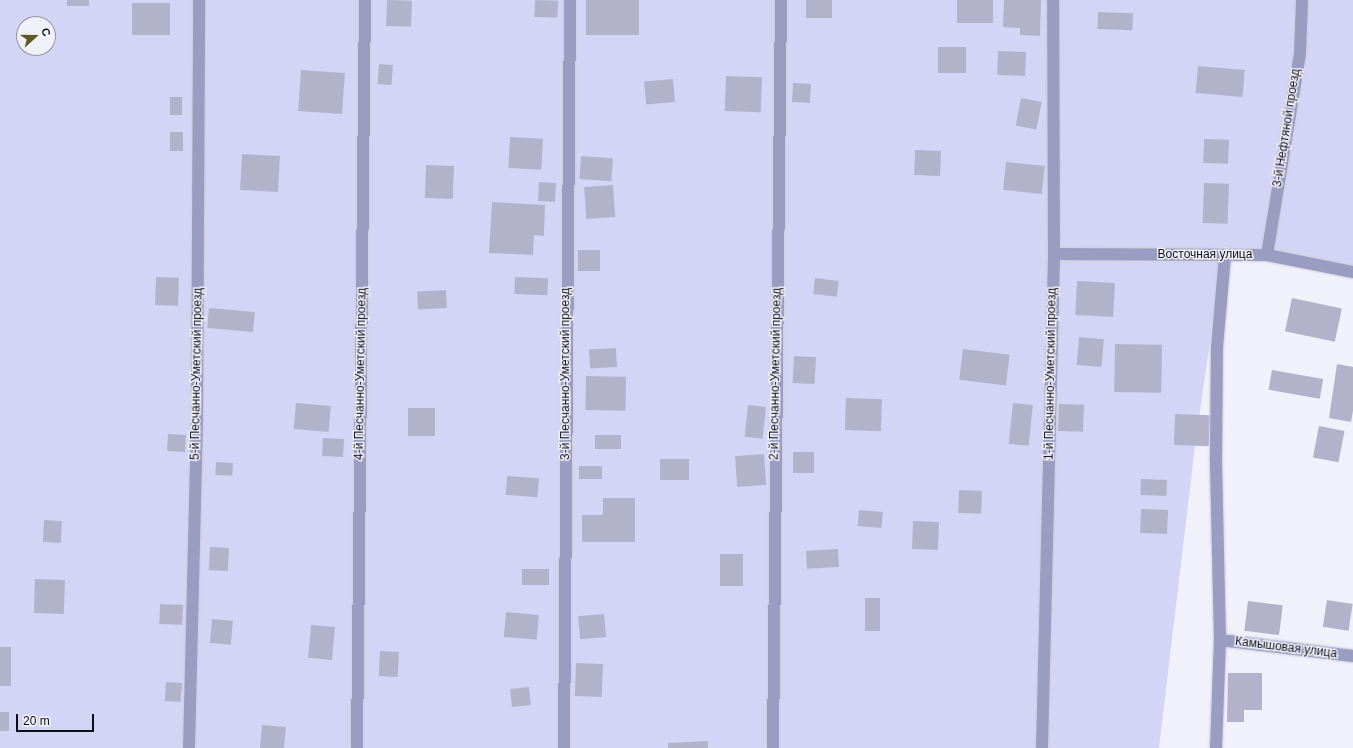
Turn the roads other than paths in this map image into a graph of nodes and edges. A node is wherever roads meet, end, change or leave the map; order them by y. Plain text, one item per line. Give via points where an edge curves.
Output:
1 (199, 0) edge
2 (365, 0) edge
3 (570, 0) edge
4 (781, 0) edge
5 (1053, 0) edge
6 (1302, 0) edge
7 (1054, 254) junction
8 (1225, 255) junction
9 (1267, 255) junction
10 (1353, 272) edge
11 (1220, 640) junction
12 (1353, 656) edge
13 (190, 748) edge
14 (357, 748) edge
15 (564, 748) edge
16 (772, 748) edge
17 (1042, 748) edge
18 (1216, 748) edge

1 - 13 street, 5-й Песчанно-Уметский проезд via 197,409
2 - 14 street, 4-й Песчанно-Уметский проезд
3 - 15 street, 3-й Песчанно-Уметский проезд
4 - 16 street, 2-й Песчанно-Уметский проезд
5 - 7 street, 1-й Песчанно-Уметский проезд
6 - 9 street, 3-й Нефтяной проезд via 1300,53
7 - 8 street, Восточная улица
7 - 17 street, 1-й Песчанно-Уметский проезд
8 - 9 street, Восточная улица
8 - 11 street via 1217,347 1216,457
9 - 10 street, Восточная улица
11 - 12 street, Камышовая улица
11 - 18 street

